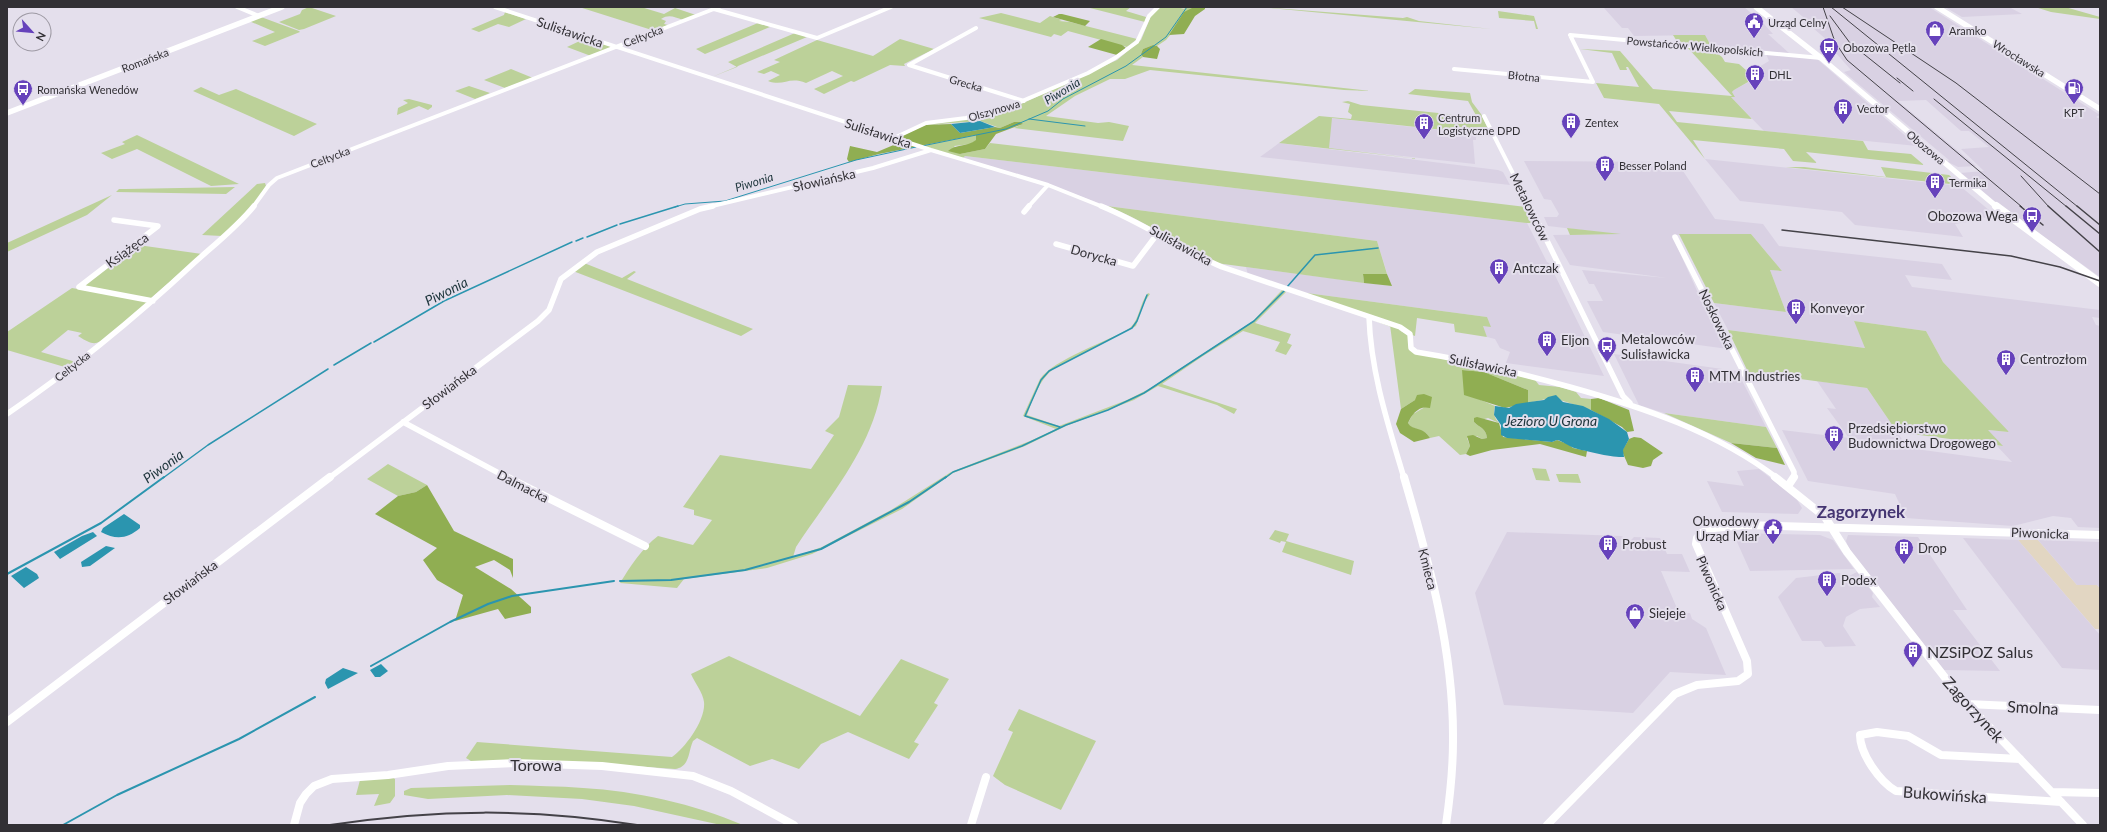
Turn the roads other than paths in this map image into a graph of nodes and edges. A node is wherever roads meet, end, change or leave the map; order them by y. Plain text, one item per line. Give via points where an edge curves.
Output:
1 (237, 7) edge
2 (282, 7) edge
3 (495, 7) edge
4 (719, 7) edge
5 (891, 7) edge
6 (1158, 7) edge
7 (1756, 7) edge
8 (1937, 7) edge
9 (714, 9) junction
10 (259, 16) junction
11 (976, 28) dead end
12 (615, 47) junction
13 (1821, 58) junction
14 (1454, 69) dead end
15 (1594, 82) joint
16 (1024, 101) junction
17 (2100, 109) edge
18 (7, 113) edge
19 (1484, 116) dead end
20 (894, 138) junction
21 (931, 150) junction
22 (1048, 185) junction
23 (1024, 212) dead end
24 (114, 220) dead end
25 (1158, 233) junction
26 (1675, 237) dead end
27 (1056, 244) dead end
28 (2100, 282) edge
29 (153, 301) junction
30 (1369, 317) junction
31 (1631, 404) junction
32 (7, 414) edge
33 (403, 422) junction
34 (1788, 486) junction
35 (1831, 527) junction
36 (2100, 535) edge
37 (645, 546) dead end
38 (1967, 704) junction
39 (2100, 710) edge
40 (7, 722) edge
41 (2020, 759) junction
42 (986, 777) dead end
43 (2052, 792) junction
44 (2100, 793) edge
45 (2061, 802) junction
46 (294, 825) edge
47 (794, 825) edge
48 (971, 825) edge
49 (1446, 825) edge
50 (1547, 825) edge
51 (2083, 825) edge

1 - 10 street
2 - 10 street, Romańska
3 - 12 street, Sulisławicka
4 - 9 street, Celtycka
5 - 9 street via 819,38
6 - 16 street, Olszynowa via 1149,16 1139,41 1122,54 1082,76
7 - 13 street, Obozowa
8 - 17 street, Wrocławska
9 - 12 street, Celtycka
10 - 18 street, Romańska
11 - 16 street, Grecka via 909,64
12 - 20 street, Sulisławicka
12 - 29 street, Celtycka via 277,178 247,214
13 - 15 street, Powstańców Wielkopolskich via 1570,35
13 - 28 street, Obozowa via 1998,208
14 - 15 street, Błotna
16 - 20 street, Olszynowa via 977,116 926,123
19 - 31 street, Metalowców via 1623,396
20 - 21 street, Sulisławicka
21 - 22 street, Sulisławicka
21 - 33 street, Słowiańska via 889,164 700,209 612,244 567,273 549,310 538,321
22 - 23 street
22 - 25 street, Sulisławicka via 1117,212
24 - 29 street, Książęca via 158,226 79,287
25 - 27 street, Dorycka via 1133,266
25 - 30 street, Sulisławicka via 1222,267
26 - 34 street, Noskowska via 1794,472 1794,479
29 - 32 street, Celtycka via 76,364
30 - 31 street, Sulisławicka via 1408,332 1411,337 1411,348 1416,352 1520,373
30 - 49 street, Kmieca via 1370,347 1381,403 1416,521 1438,612 1447,663 1453,748
31 - 34 street, Sulisławicka via 1735,449
33 - 37 street, Dalmacka via 535,492
33 - 40 street, Słowiańska
34 - 35 street, Sulisławicka via 1817,509
35 - 36 street, Piwonicka
35 - 38 street, Zagorzynek via 1851,558
35 - 50 street, Piwonicka via 1744,525 1713,528 1696,536 1696,544 1747,661 1748,674 1740,681 1699,684 1675,694
38 - 39 street, Smolna
38 - 41 street, Zagorzynek
41 - 43 street, Zagorzynek
41 - 45 street, Bukowińska via 1941,755 1903,734 1867,732 1860,738 1880,779 1896,791
42 - 48 street
43 - 44 street
43 - 45 street, Zagorzynek
45 - 51 street, Zagorzynek
46 - 47 street, Torowa via 305,794 320,783 337,778 387,775 457,765 539,763 626,768 694,777 722,788

